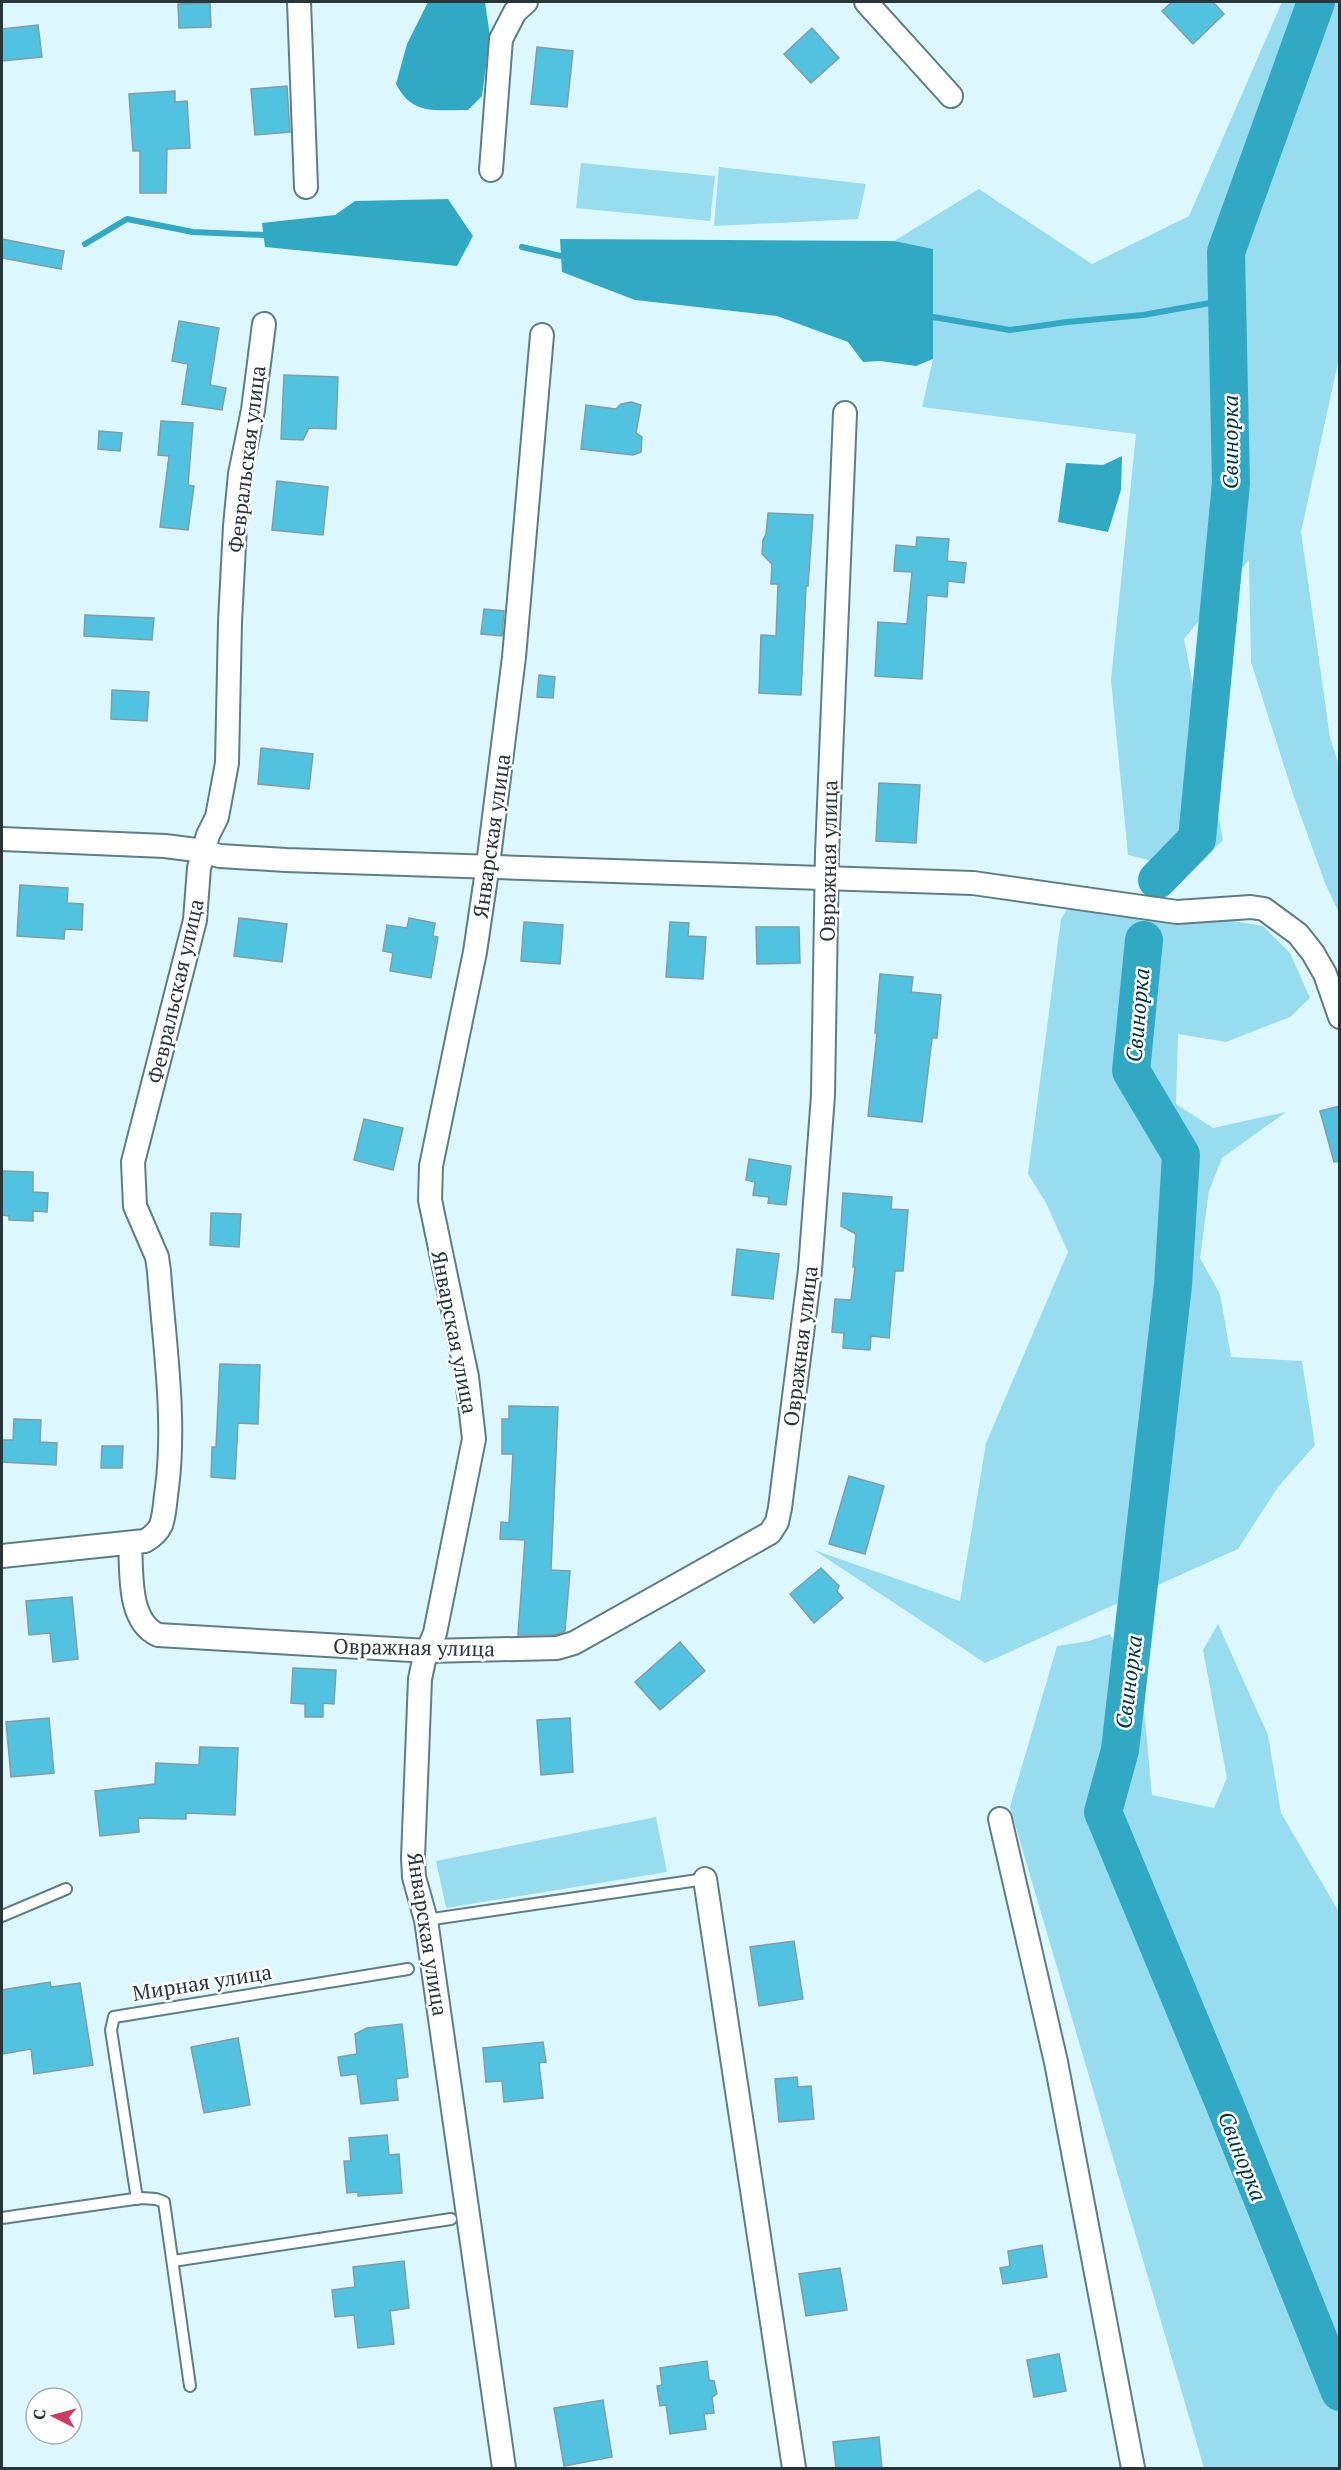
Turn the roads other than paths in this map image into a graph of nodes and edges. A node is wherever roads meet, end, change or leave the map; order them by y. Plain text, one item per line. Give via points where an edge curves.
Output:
1 (299, 2) edge
2 (526, 2) edge
3 (866, 2) edge
4 (951, 96) dead end
5 (491, 170) dead end
6 (306, 187) dead end
7 (264, 324) dead end
8 (542, 335) dead end
9 (844, 413) dead end
10 (2, 839) edge
11 (202, 851) junction
12 (488, 867) junction
13 (827, 880) junction
14 (1340, 1017) edge
15 (137, 1542) junction
16 (2, 1556) edge
17 (428, 1651) junction
18 (1000, 1819) dead end
19 (705, 1879) joint
20 (66, 1889) dead end
21 (2, 1916) edge
22 (426, 1920) junction
23 (408, 1970) dead end
24 (137, 2199) junction
25 (2, 2218) edge
26 (451, 2219) dead end
27 (173, 2261) junction
28 (190, 2386) dead end
29 (504, 2469) edge
30 (794, 2469) edge
31 (1133, 2469) edge

1 - 6 street
2 - 5 street via 515,12 501,39
3 - 4 street
7 - 11 street, Февральская улица via 235,526 227,763 217,817
8 - 12 street, Январская улица via 514,657
9 - 13 street, Овражная улица
10 - 11 street
11 - 12 street via 220,856 286,860
11 - 15 street, Февральская улица via 195,920 133,1162 135,1206 157,1257 169,1417 164,1515 152,1538
12 - 13 street
12 - 17 street, Январская улица via 475,952 430,1166 430,1200 466,1377 474,1439
13 - 14 street via 994,885 1177,912 1264,909 1298,934 1313,953
13 - 17 street, Овражная улица via 824,1095 811,1258 777,1521 770,1533 751,1546 574,1643 557,1648
15 - 16 street
15 - 17 street, Овражная улица via 136,1605 143,1625 158,1635
17 - 22 street, Январская улица via 420,1679 413,1858
18 - 31 street via 1056,2062
19 - 22 lane
19 - 30 street
20 - 21 lane
22 - 29 street, Январская улица
23 - 24 lane, Мирная улица via 114,2017 111,2030
24 - 25 lane
24 - 27 lane via 164,2202
26 - 27 lane
27 - 28 lane

